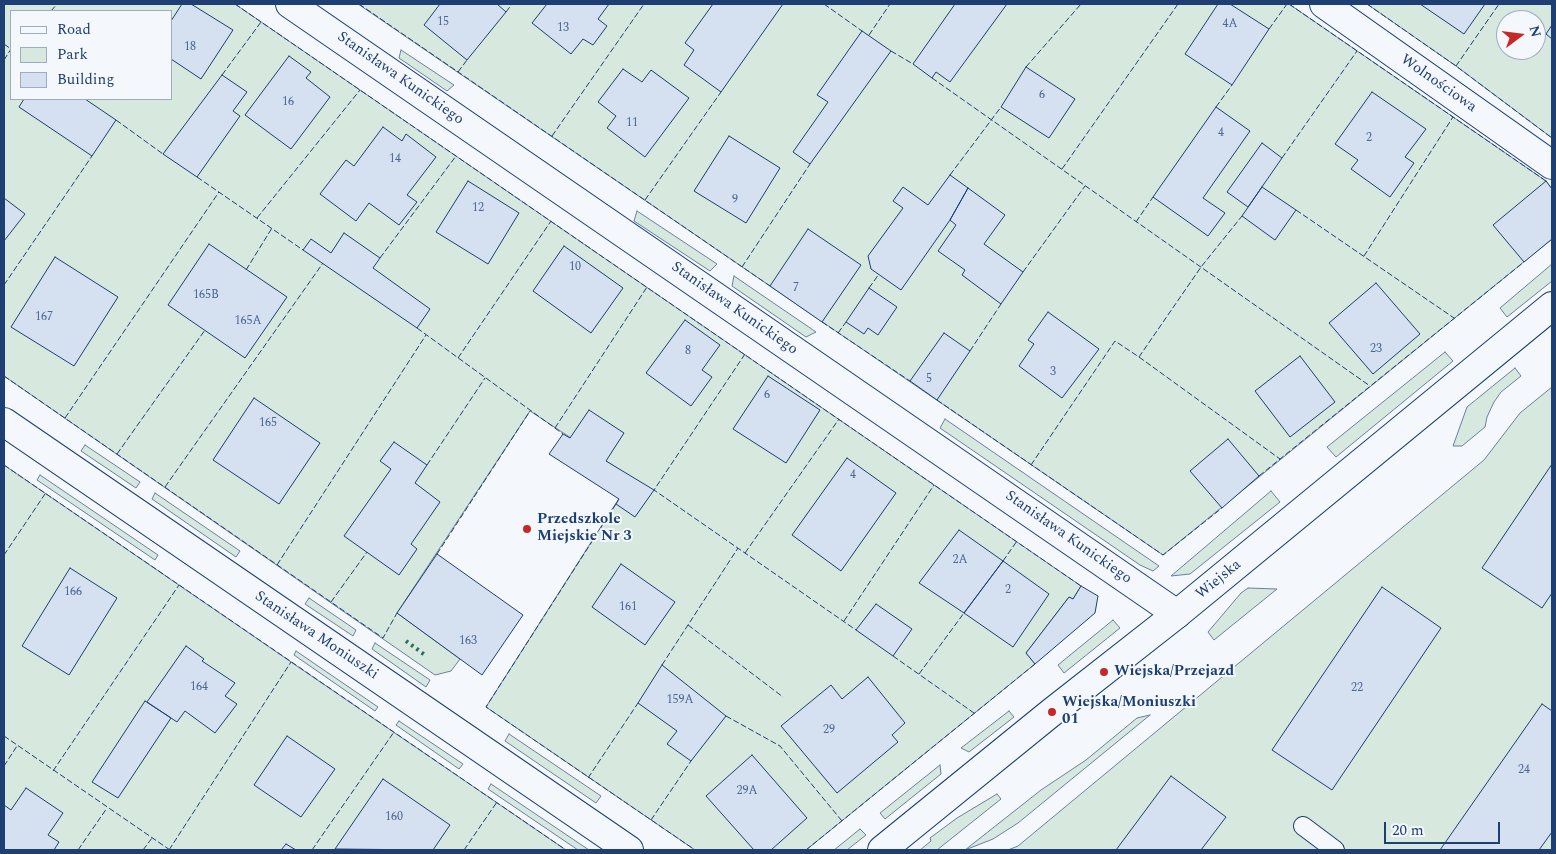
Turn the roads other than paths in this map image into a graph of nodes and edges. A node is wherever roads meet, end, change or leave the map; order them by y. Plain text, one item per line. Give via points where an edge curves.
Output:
1 (290, 4) edge
2 (1324, 4) edge
3 (1552, 165) edge
4 (1552, 306) edge
5 (4, 422) edge
6 (1176, 614) junction
7 (1303, 826) dead end
8 (629, 850) edge
9 (882, 850) edge
10 (1335, 850) edge

1 - 6 street, Stanisława Kunickiego
2 - 3 street, Wolnościowa
4 - 6 street, Wiejska
5 - 8 street, Stanisława Moniuszki
6 - 9 street, Wiejska
7 - 10 lane

